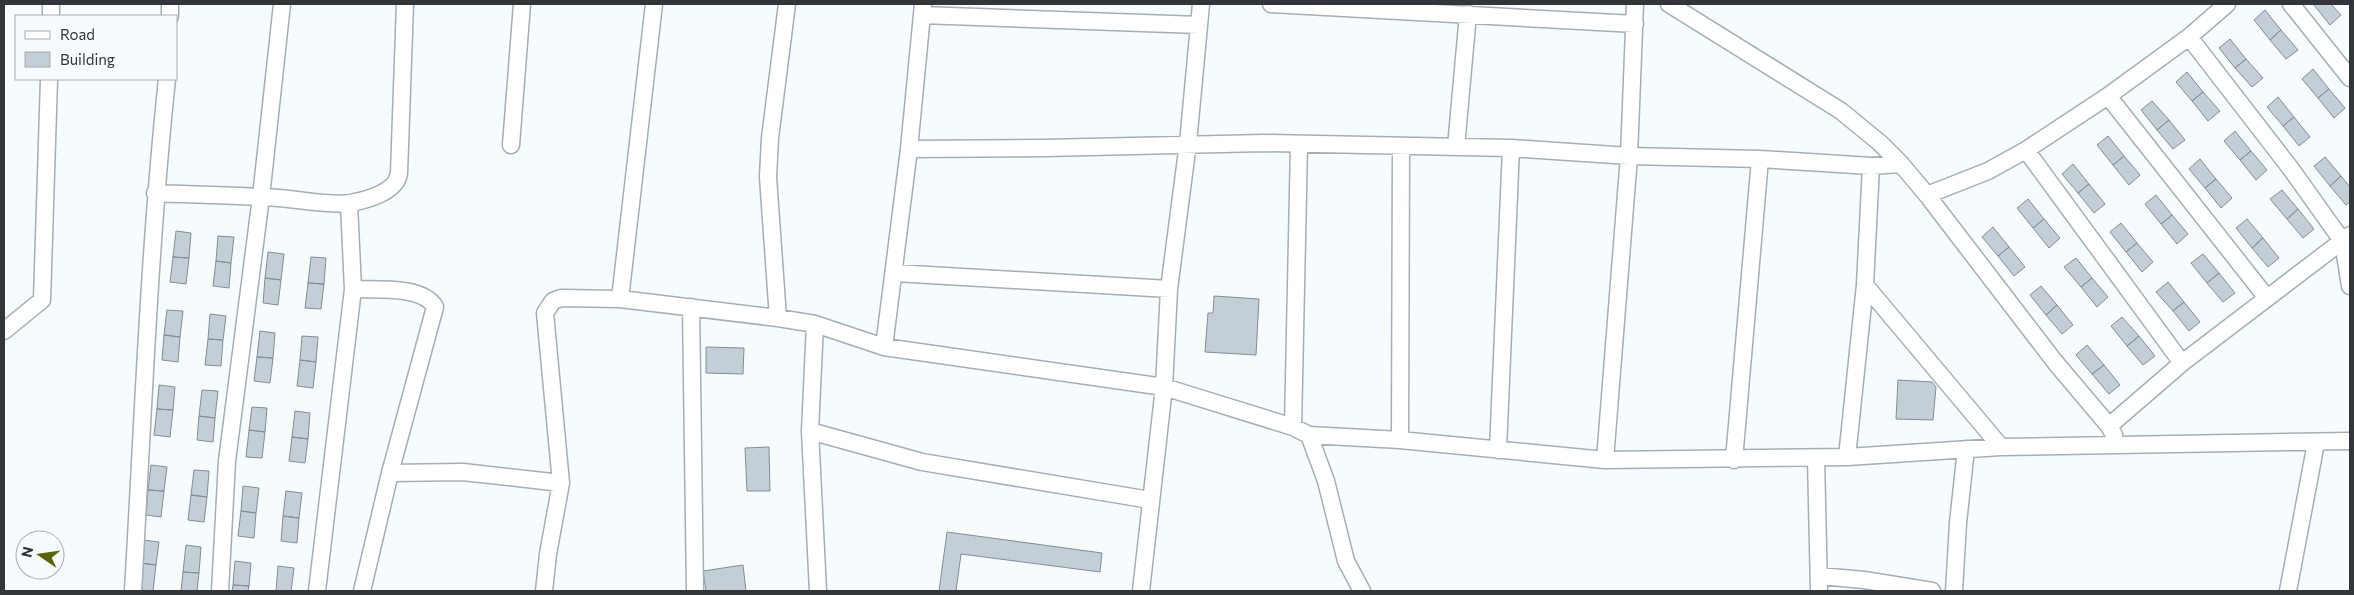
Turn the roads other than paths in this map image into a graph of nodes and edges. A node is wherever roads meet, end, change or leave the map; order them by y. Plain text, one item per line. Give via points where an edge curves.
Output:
1 (282, 4) edge
2 (405, 4) edge
3 (522, 4) edge
4 (654, 4) edge
5 (787, 4) edge
6 (1201, 4) edge
7 (1271, 4) edge
8 (1635, 4) edge
9 (1669, 4) edge
10 (2227, 4) edge
11 (2291, 4) edge
12 (922, 9) edge
13 (1468, 14) junction
14 (1635, 24) junction
15 (1199, 25) junction
16 (2189, 37) junction
17 (2350, 78) edge
18 (49, 80) edge
19 (167, 80) edge
20 (2108, 96) junction
21 (1188, 143) junction
22 (511, 145) dead end
23 (1299, 145) junction
24 (1402, 146) junction
25 (1456, 148) junction
26 (1511, 148) junction
27 (909, 149) junction
28 (2026, 150) junction
29 (1628, 156) junction
30 (1760, 159) junction
31 (1902, 164) junction
32 (1871, 166) junction
33 (155, 193) junction
34 (1928, 195) junction
35 (261, 197) junction
36 (349, 204) junction
37 (2347, 239) edge
38 (895, 273) junction
39 (1865, 285) junction
40 (2350, 286) edge
41 (353, 289) junction
42 (1169, 289) junction
43 (2268, 298) junction
44 (620, 299) junction
45 (691, 307) junction
46 (778, 318) junction
47 (814, 324) junction
48 (4, 331) edge
49 (884, 347) junction
50 (2182, 363) junction
51 (1164, 387) junction
52 (2109, 426) junction
53 (1293, 427) junction
54 (810, 432) junction
55 (1309, 435) junction
56 (1400, 440) junction
57 (2350, 441) edge
58 (2316, 443) junction
59 (2119, 446) junction
60 (2002, 447) junction
61 (1966, 449) junction
62 (1498, 450) junction
63 (1847, 457) junction
64 (1816, 458) junction
65 (1605, 460) junction
66 (1734, 460) junction
67 (390, 472) junction
68 (561, 483) junction
69 (1150, 500) junction
70 (1820, 584) edge
71 (133, 591) edge
72 (220, 591) edge
73 (317, 591) edge
74 (362, 591) edge
75 (544, 591) edge
76 (695, 591) edge
77 (818, 591) edge
78 (1141, 591) edge
79 (1362, 591) edge
80 (1932, 591) edge
81 (1954, 591) edge
82 (2288, 591) edge

1 - 35 street
2 - 36 street via 398,180 384,192
3 - 22 street
4 - 44 street
5 - 46 street via 768,177
6 - 15 street
7 - 13 street
8 - 14 street
9 - 31 street via 1841,111
10 - 16 street
11 - 17 street
12 - 15 street
12 - 27 street
13 - 14 street
13 - 25 street
14 - 29 street
15 - 21 street
16 - 20 street
16 - 37 street
18 - 48 street via 42,300
19 - 33 street
20 - 28 street
20 - 43 street
21 - 23 street
21 - 27 street
21 - 42 street
23 - 24 street
23 - 53 street
24 - 25 street
24 - 56 street
25 - 26 street
26 - 29 street
26 - 62 street
27 - 38 street
28 - 34 street
28 - 50 street
29 - 30 street
29 - 65 street
30 - 32 street
30 - 66 street
31 - 32 street
31 - 34 street
32 - 39 street
33 - 35 street
33 - 71 street
34 - 52 street via 2055,362
35 - 36 street
35 - 72 street via 227,461
36 - 41 street
37 - 40 street
37 - 43 street
38 - 42 street
38 - 49 street
39 - 60 street
39 - 63 street
41 - 67 street via 414,292 431,300 435,307
41 - 73 street
42 - 51 street
43 - 50 street
44 - 45 street
44 - 68 street via 561,298 553,301 545,313
45 - 46 street
45 - 76 street
46 - 47 street
47 - 49 street
47 - 54 street
49 - 51 street
50 - 52 street
51 - 53 street
51 - 69 street
52 - 59 street
53 - 55 street
54 - 69 street via 922,462
54 - 77 street
55 - 56 street
55 - 79 street via 1326,481 1346,561
56 - 62 street
57 - 58 street
58 - 59 street
58 - 82 street
59 - 60 street
60 - 61 street
61 - 63 street
61 - 81 street
62 - 65 street
63 - 64 street
64 - 66 street
64 - 70 street
65 - 66 street
67 - 68 street via 463,472
67 - 74 street
68 - 75 street
69 - 78 street
70 - 80 street via 1864,580

